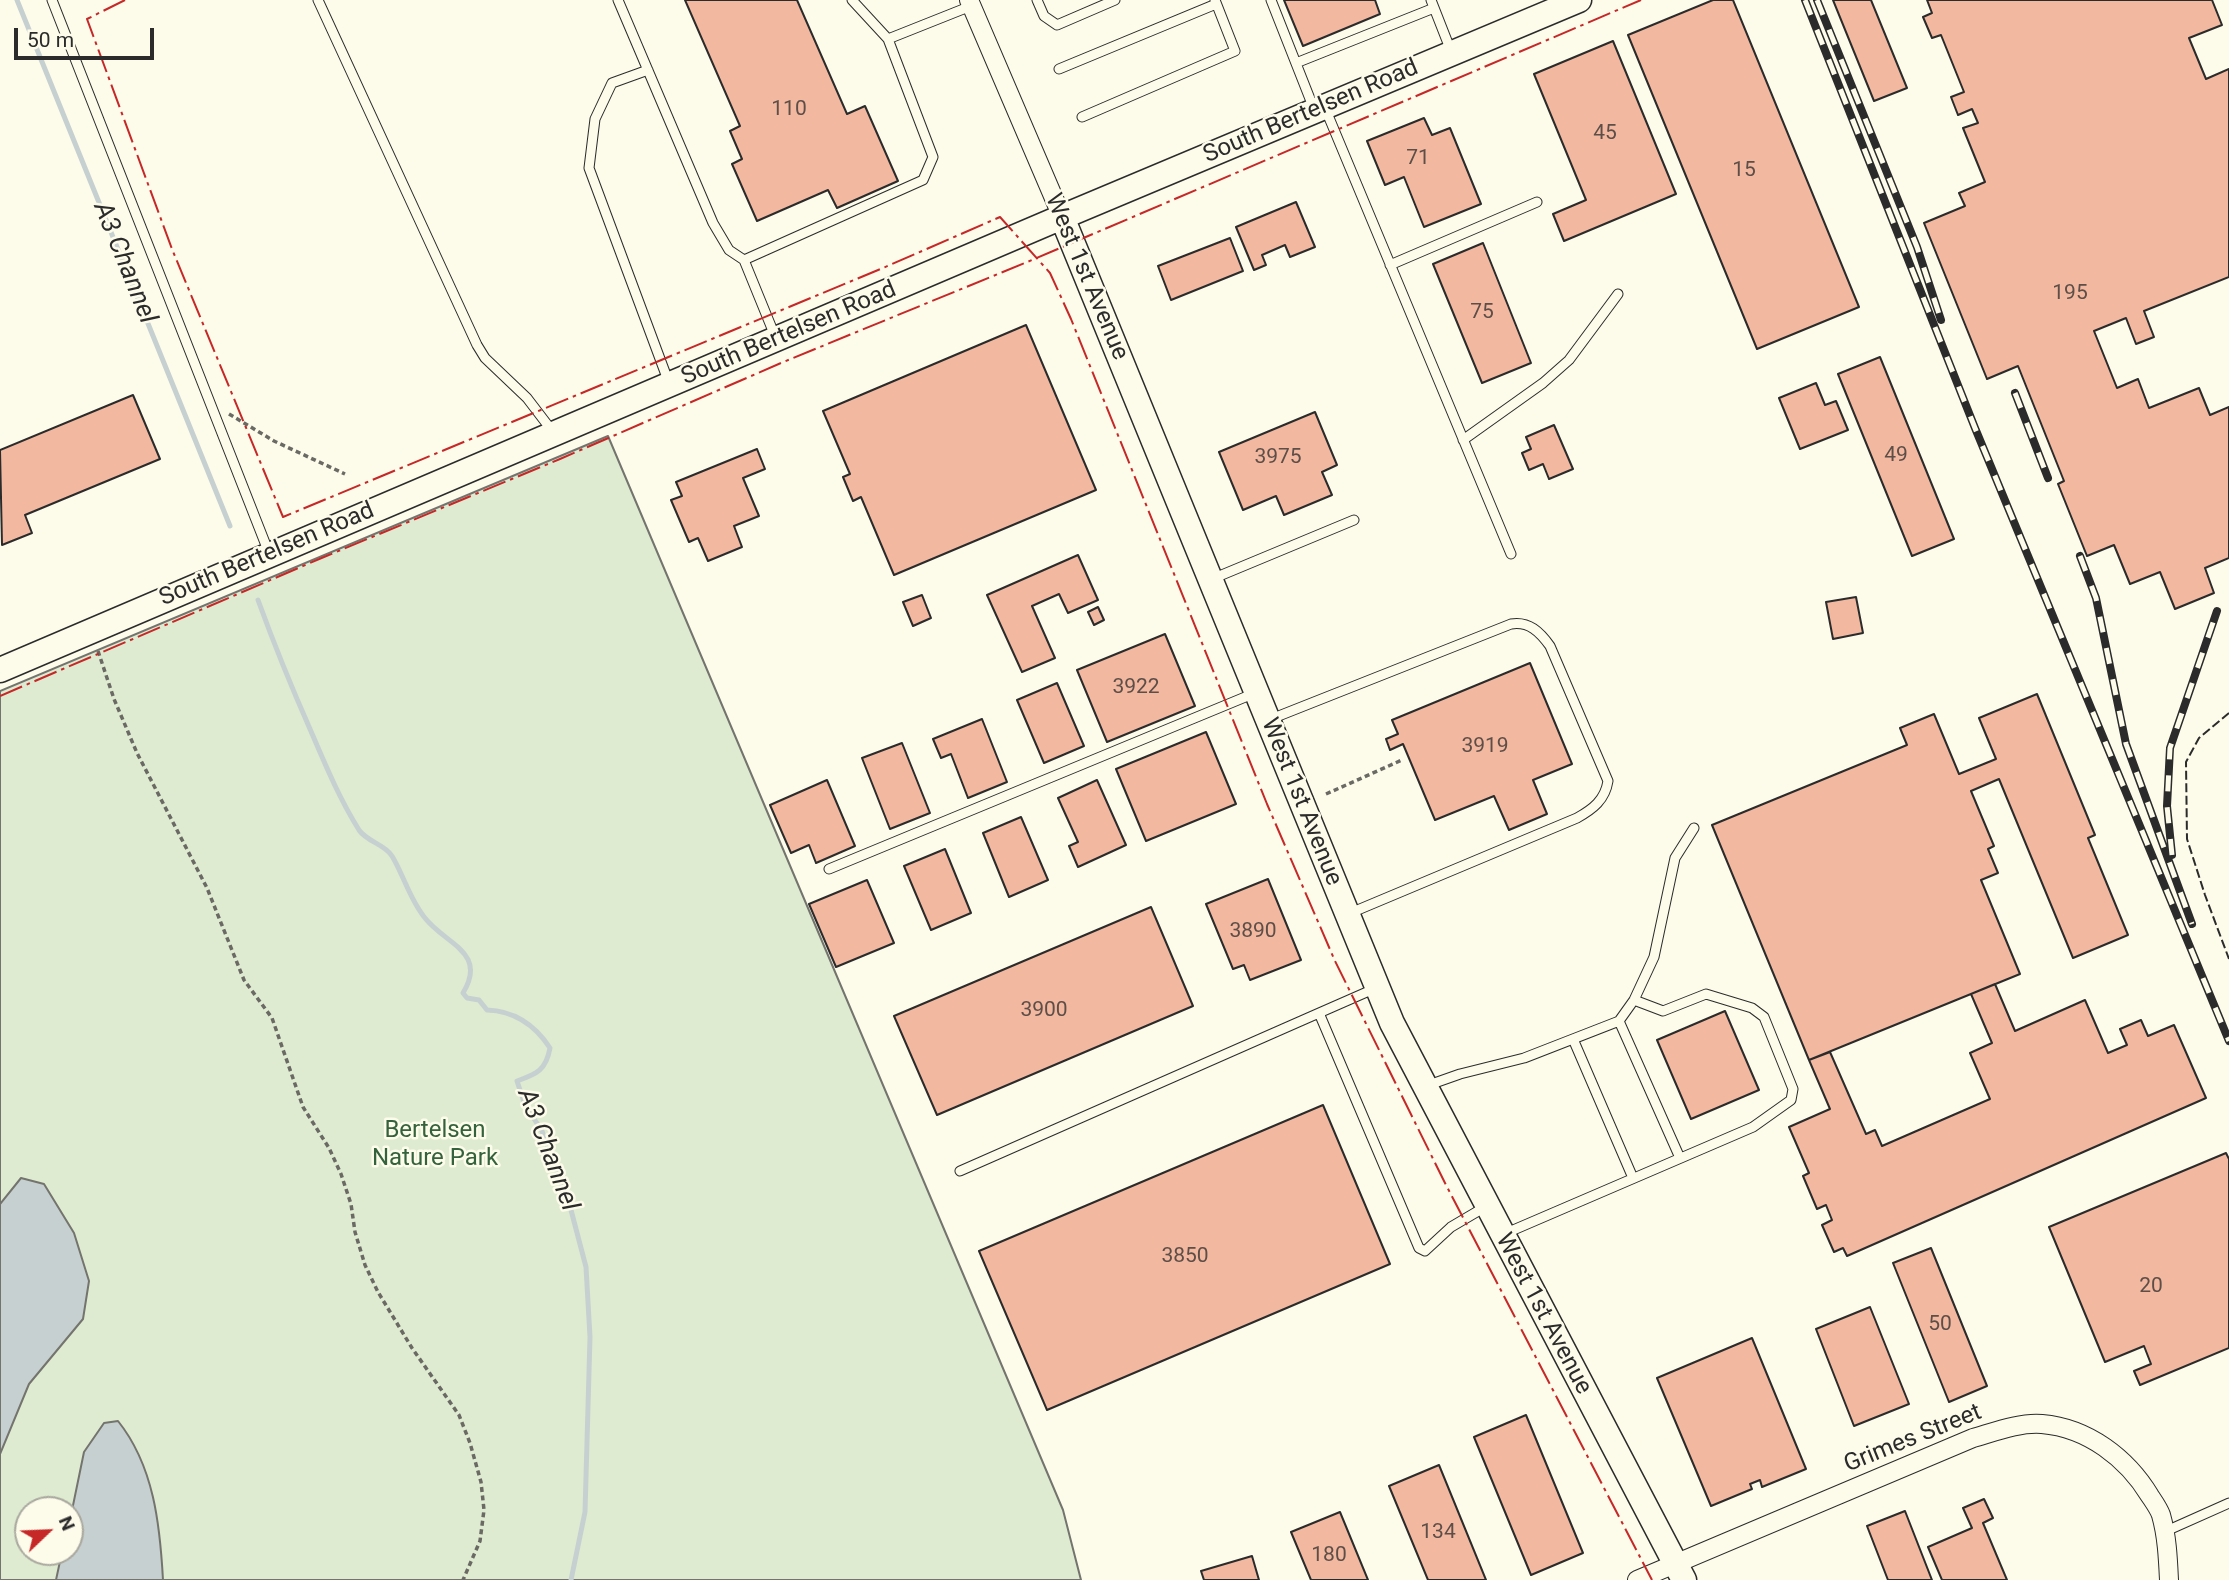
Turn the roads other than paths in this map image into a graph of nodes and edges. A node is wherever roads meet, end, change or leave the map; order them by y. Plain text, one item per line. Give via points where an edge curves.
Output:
1 (52, 0) edge
2 (318, 0) edge
3 (618, 0) edge
4 (852, 0) edge
5 (1037, 0) edge
6 (1115, 0) edge
7 (1270, 0) edge
8 (1579, 0) edge
9 (1215, 2) edge
10 (970, 3) edge
11 (1432, 4) edge
12 (888, 40) junction
13 (1452, 53) junction
14 (1296, 62) junction
15 (648, 69) junction
16 (1059, 69) dead end
17 (1319, 108) junction
18 (1082, 117) dead end
19 (1537, 202) dead end
20 (1062, 217) junction
21 (744, 260) junction
22 (1390, 265) junction
23 (1618, 294) dead end
24 (777, 339) junction
25 (669, 385) junction
26 (554, 433) junction
27 (1463, 440) junction
28 (1353, 520) dead end
29 (270, 554) junction
30 (1511, 554) dead end
31 (1210, 579) junction
32 (0, 670) edge
33 (1256, 692) junction
34 (1268, 720) junction
35 (1694, 828) dead end
36 (829, 869) dead end
37 (1347, 915) junction
38 (1377, 988) junction
39 (1634, 1000) junction
40 (1319, 1013) junction
41 (1619, 1021) junction
42 (1573, 1039) junction
43 (1424, 1086) junction
44 (1680, 1158) junction
45 (960, 1171) dead end
46 (1633, 1178) junction
47 (1487, 1206) junction
48 (1502, 1235) junction
49 (2229, 1503) edge
50 (2164, 1532) junction
51 (1680, 1572) edge
52 (1637, 1580) edge
53 (2169, 1580) edge

1 - 29 lane
2 - 26 lane via 477,345
3 - 15 lane
4 - 12 lane
5 - 6 lane via 1044,16 1057,25
7 - 14 lane
8 - 13 street, South Bertelsen Road
9 - 16 lane
9 - 18 lane via 1235,51
10 - 12 lane
10 - 20 street, West 1st Avenue
11 - 13 lane
11 - 14 lane
12 - 21 lane via 933,157 923,180
13 - 17 street, South Bertelsen Road
14 - 17 lane
15 - 21 lane via 713,223 729,250
15 - 25 lane via 612,83 595,120 589,168
17 - 20 street, South Bertelsen Road
17 - 22 lane
19 - 22 lane
20 - 24 street, South Bertelsen Road
20 - 31 street, West 1st Avenue
21 - 24 lane
22 - 27 lane
23 - 27 lane via 1569,360
24 - 25 street, South Bertelsen Road
25 - 26 street, South Bertelsen Road
26 - 29 street, South Bertelsen Road
27 - 30 lane
28 - 31 lane
29 - 32 street, South Bertelsen Road
31 - 33 street, West 1st Avenue
33 - 34 street, West 1st Avenue
33 - 36 lane
34 - 37 street, West 1st Avenue
34 - 37 lane via 1520,623 1542,635 1550,646 1608,781 1601,800 1577,818
35 - 39 lane via 1675,858 1654,957
37 - 38 street, West 1st Avenue
38 - 40 lane
38 - 43 street, West 1st Avenue
39 - 41 lane
39 - 44 lane via 1663,1011 1706,994 1752,1008 1764,1017 1793,1089 1791,1100 1753,1127
40 - 45 lane
40 - 47 lane via 1419,1248 1425,1251 1451,1227
41 - 42 lane
41 - 44 lane
42 - 43 lane
42 - 46 lane
43 - 47 street, West 1st Avenue
44 - 46 lane
46 - 48 lane
47 - 48 street, West 1st Avenue
48 - 51 street, West 1st Avenue
49 - 50 lane
50 - 51 street, Grimes Street via 2160,1514 2140,1479 2109,1449 2071,1429 2039,1423 1973,1438
50 - 53 street, Grimes Street
51 - 52 street, Grimes Street

